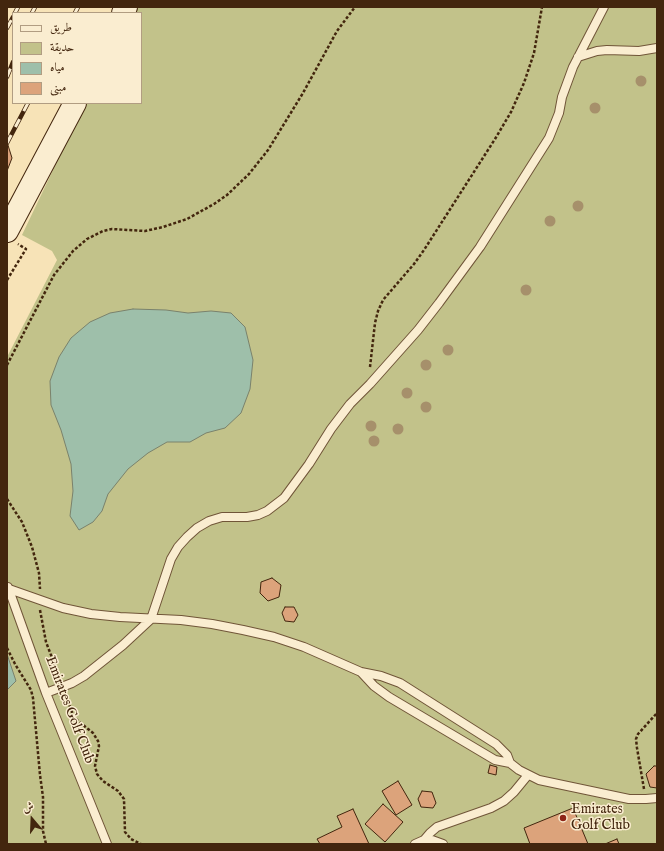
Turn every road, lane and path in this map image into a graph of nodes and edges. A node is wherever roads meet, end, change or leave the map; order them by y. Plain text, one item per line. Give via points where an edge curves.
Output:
1 (355, 7) edge
2 (542, 7) edge
3 (604, 7) edge
4 (657, 48) edge
5 (578, 57) junction
6 (74, 104) edge
7 (7, 231) edge
8 (26, 250) dead end
9 (7, 280) edge
10 (7, 365) edge
11 (370, 384) junction
12 (8, 587) edge
13 (151, 619) junction
14 (7, 648) edge
15 (362, 672) junction
16 (46, 692) junction
17 (657, 713) edge
18 (510, 763) junction
19 (528, 775) junction
20 (657, 798) edge
21 (646, 799) junction
22 (424, 840) junction
23 (46, 844) edge
24 (107, 844) edge
25 (415, 844) edge
26 (443, 844) edge

1 - 10 path via 337,31 268,150 249,174 227,195 187,219 145,231 103,231 87,239 73,251 54,275
2 - 11 path via 534,53 511,112 424,250 378,311 371,352
3 - 5 lane
4 - 5 lane via 639,51 597,51
5 - 11 lane via 567,82 554,126 535,162 456,281 418,330
6 - 7 main road
8 - 9 path
11 - 13 lane via 350,404 309,464 276,505 258,515 222,517 209,521 187,537 171,559
12 - 13 lane via 63,608 120,618
12 - 16 lane, Emirates Golf Club
13 - 15 lane via 212,624 259,633 304,647
13 - 16 lane via 84,676
14 - 23 path via 33,698 43,797 42,831
15 - 18 lane via 374,686 389,697 494,760
15 - 18 lane via 400,683 496,744 507,755
16 - 24 lane, Emirates Golf Club
17 - 21 path via 638,734 636,743
18 - 19 lane
19 - 21 lane via 539,780 611,796
19 - 22 lane via 504,801 437,827
20 - 21 lane
22 - 25 lane
22 - 26 lane

